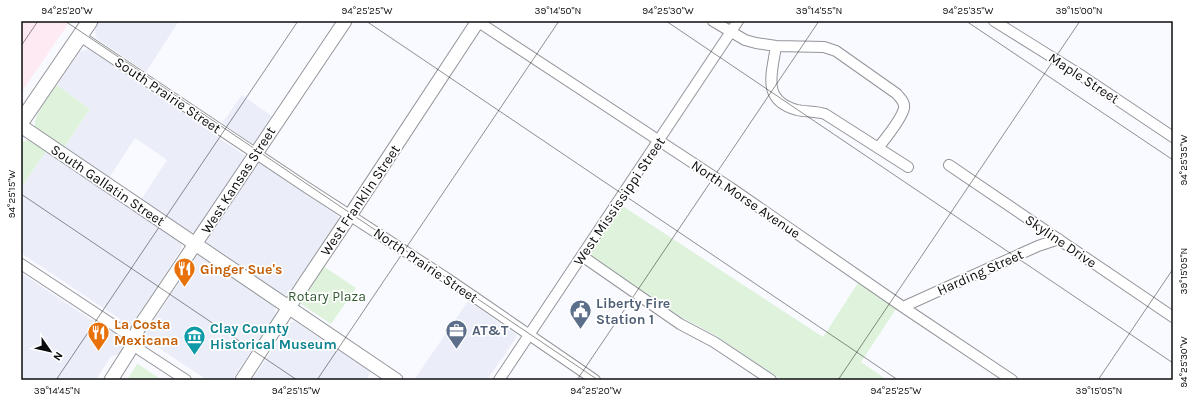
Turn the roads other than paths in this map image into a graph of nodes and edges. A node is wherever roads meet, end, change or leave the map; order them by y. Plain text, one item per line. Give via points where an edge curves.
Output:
1 (90, 21) edge
2 (345, 21) edge
3 (478, 21) edge
4 (713, 21) edge
5 (738, 21) edge
6 (994, 21) edge
7 (730, 32) junction
8 (80, 36) junction
9 (776, 46) junction
10 (21, 122) edge
11 (21, 126) edge
12 (1173, 137) edge
13 (659, 140) junction
14 (878, 148) junction
15 (256, 154) junction
16 (949, 165) dead end
17 (908, 167) dead end
18 (350, 215) junction
19 (1059, 239) junction
20 (195, 244) junction
21 (582, 256) junction
22 (21, 264) edge
23 (289, 307) junction
24 (902, 307) junction
25 (1173, 317) edge
26 (529, 335) junction
27 (134, 341) junction
28 (111, 380) edge
29 (186, 380) edge
30 (242, 380) edge
31 (396, 380) edge
32 (498, 380) edge
33 (595, 380) edge
34 (771, 380) edge
35 (1012, 380) edge

1 - 8 main road
2 - 15 street, West Kansas Street
3 - 13 street, North Morse Avenue
3 - 18 street, West Franklin Street
4 - 7 street
5 - 7 street, West Mississippi Street
6 - 12 street, Maple Street
7 - 9 street via 745,40
7 - 13 street, West Mississippi Street
8 - 10 main road
8 - 15 street, South Prairie Street
9 - 14 street via 772,92 782,103 799,110 825,114
9 - 14 street via 824,47 836,51 897,94 904,108
11 - 20 street, South Gallatin Street
13 - 21 street, West Mississippi Street
13 - 24 street, North Morse Avenue
14 - 17 street
15 - 18 street, North Prairie Street
15 - 20 street, West Kansas Street
16 - 19 street, Skyline Drive
18 - 23 street, West Franklin Street
18 - 26 street, North Prairie Street
19 - 24 street, Harding Street
19 - 25 street, Skyline Drive
20 - 23 street, South Gallatin Street
20 - 27 street, West Kansas Street via 136,332
21 - 26 street, West Mississippi Street
21 - 34 street via 680,324 714,342
22 - 27 street
23 - 30 street, West Franklin Street
23 - 31 street, South Gallatin Street
24 - 35 street, North Morse Avenue
26 - 32 street, West Mississippi Street
26 - 33 street, North Prairie Street
27 - 28 street, West Kansas Street
27 - 29 street via 140,350

